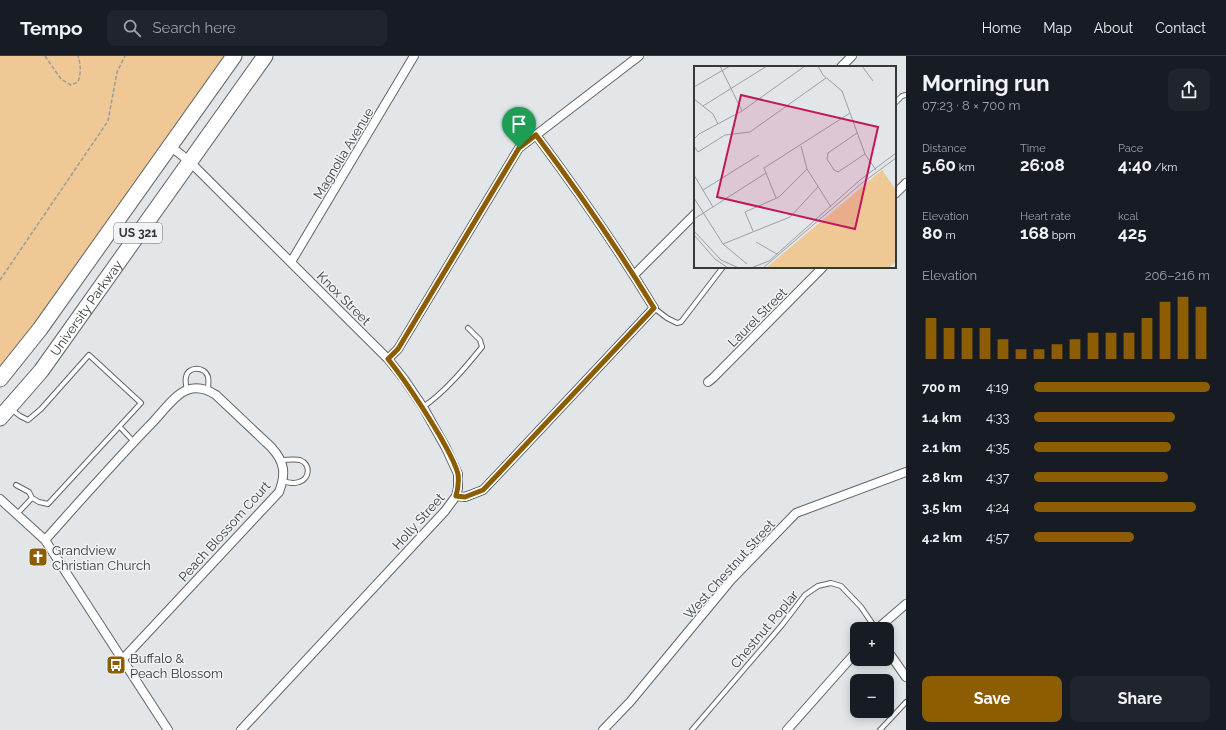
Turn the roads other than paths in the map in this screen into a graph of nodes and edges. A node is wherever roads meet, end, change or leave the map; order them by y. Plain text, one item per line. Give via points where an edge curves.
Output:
1 (234, 56) edge
2 (265, 56) edge
3 (414, 56) edge
4 (639, 56) edge
5 (852, 56) edge
6 (842, 66) edge
7 (906, 95) edge
8 (896, 102) edge
9 (536, 135) junction
10 (170, 146) junction
11 (189, 161) junction
12 (906, 183) edge
13 (896, 193) edge
14 (694, 215) edge
15 (291, 262) junction
16 (722, 268) edge
17 (822, 268) edge
18 (634, 275) junction
19 (60, 299) junction
20 (654, 308) junction
21 (81, 314) junction
22 (468, 328) dead end
23 (388, 359) junction
24 (0, 379) edge
25 (708, 382) dead end
26 (187, 390) junction
27 (208, 390) junction
28 (422, 407) junction
29 (5, 413) edge
30 (120, 427) junction
31 (134, 442) junction
32 (281, 460) junction
33 (906, 472) edge
34 (283, 481) junction
35 (16, 485) dead end
36 (456, 496) junction
37 (32, 498) junction
38 (0, 499) edge
39 (17, 514) junction
40 (44, 540) junction
41 (906, 604) edge
42 (871, 622) edge
43 (884, 622) edge
44 (850, 659) edge
45 (122, 660) junction
46 (894, 660) edge
47 (906, 677) edge
48 (906, 702) edge
49 (168, 730) edge
50 (241, 730) edge
51 (602, 730) edge
52 (692, 730) edge
53 (787, 730) edge
54 (880, 730) edge

1 - 10 highway, University Parkway / US 321
2 - 11 highway, University Parkway / US 321
3 - 15 street, Magnolia Avenue
4 - 9 street
5 - 6 street
7 - 8 lane
9 - 18 street via 570,180
9 - 23 street via 519,148 398,349
10 - 11 street, Knox Street
10 - 19 highway, University Parkway / US 321
11 - 15 street, Knox Street
11 - 21 highway, University Parkway / US 321
12 - 13 street
14 - 18 street
15 - 23 street, Knox Street
16 - 20 lane via 681,322 677,323 667,318
17 - 25 street, Laurel Street
18 - 20 street
19 - 21 highway
19 - 24 highway, University Parkway / US 321
20 - 36 street, Holly Street via 483,490 465,497
21 - 29 highway, University Parkway / US 321 via 41,370
22 - 28 lane via 480,340 482,347 458,375 432,401
23 - 28 street, Knox Street
26 - 27 street
26 - 27 lane via 187,374 196,368 206,373 209,380
26 - 31 street via 178,396
27 - 32 street via 271,447
28 - 36 street, Knox Street via 454,463 458,474
29 - 30 lane via 28,420 90,355 141,403
30 - 31 lane
30 - 37 lane via 48,504
31 - 40 street
32 - 34 street, Peach Blossom Court
32 - 34 lane via 302,461 308,470 301,482
33 - 51 street, West Chestnut Street via 796,513 731,580 630,702
34 - 45 street, Peach Blossom Court via 279,492
35 - 37 lane via 29,492
36 - 50 street, Holly Street via 445,511
37 - 39 lane
38 - 39 street
39 - 40 street
40 - 45 street
41 - 43 street
42 - 52 lane, Chestnut Poplar via 841,586 831,583 818,586 805,595
44 - 53 street
45 - 49 street
46 - 47 street
48 - 54 lane

